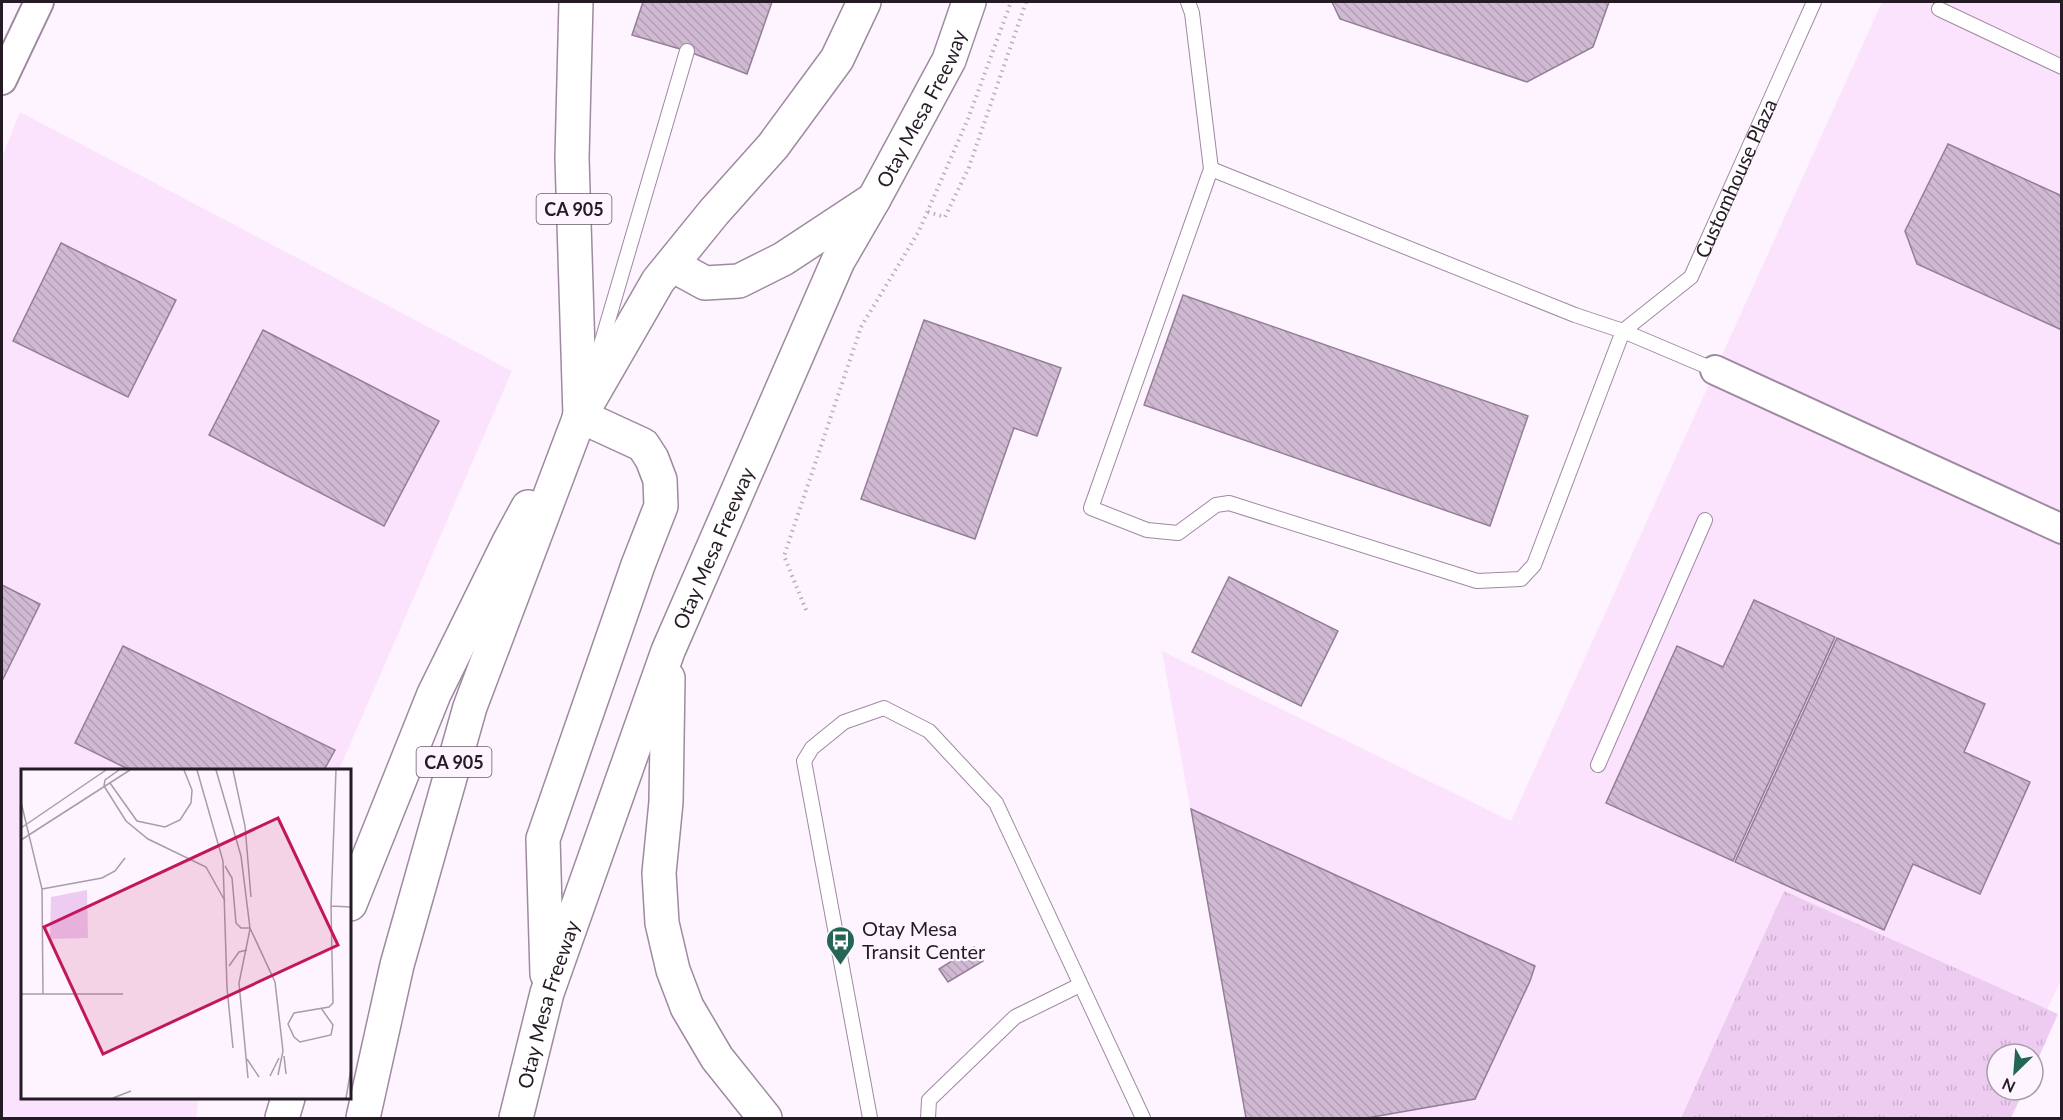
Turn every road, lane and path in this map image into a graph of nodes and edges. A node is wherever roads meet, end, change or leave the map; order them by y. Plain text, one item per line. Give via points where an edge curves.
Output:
1 (39, 2) edge
2 (576, 2) edge
3 (864, 2) edge
4 (969, 2) edge
5 (1011, 2) edge
6 (1026, 2) edge
7 (1188, 2) edge
8 (1814, 2) edge
9 (1939, 9) dead end
10 (687, 51) dead end
11 (2061, 67) edge
12 (2, 80) edge
13 (1211, 169) junction
14 (874, 199) junction
15 (927, 212) junction
16 (672, 265) junction
17 (1623, 331) junction
18 (1715, 370) joint
19 (580, 416) junction
20 (1705, 520) dead end
21 (2061, 529) edge
22 (806, 610) dead end
23 (668, 651) junction
24 (1598, 765) dead end
25 (351, 902) edge
26 (1080, 985) junction
27 (547, 993) junction
28 (288, 1099) edge
29 (282, 1119) edge
30 (363, 1119) edge
31 (516, 1119) edge
32 (765, 1119) edge
33 (870, 1119) edge
34 (928, 1119) edge
35 (1143, 1119) edge

1 - 12 street
2 - 19 highway, CA 905 via 572,158
3 - 16 highway via 837,59 773,146
4 - 14 highway, Otay Mesa Freeway via 949,60
5 - 15 path via 968,119
6 - 15 path via 969,167 945,217
7 - 13 lane
8 - 17 lane, Customhouse Plaza via 1690,277
9 - 11 lane
10 - 19 lane
13 - 17 lane
13 - 17 lane via 1090,508 1147,530 1178,533 1216,505 1229,502 1477,581 1521,579 1534,565
14 - 16 highway via 783,259 739,281 705,283
14 - 23 highway, Otay Mesa Freeway via 838,261
15 - 22 path via 861,327 784,556
16 - 19 highway via 658,281
17 - 18 lane
18 - 21 street
19 - 25 highway via 508,542 434,694
19 - 27 highway via 643,445 660,480 661,506 543,838
19 - 30 highway, CA 905 via 470,707 397,965
20 - 24 lane
23 - 27 highway, Otay Mesa Freeway
23 - 32 highway via 666,802 659,873 662,923 687,1007 717,1058
26 - 33 lane via 996,803 929,731 884,708 844,722 812,748 804,761
26 - 34 lane via 1015,1017 929,1100
26 - 35 lane
27 - 31 highway, Otay Mesa Freeway
28 - 29 highway

